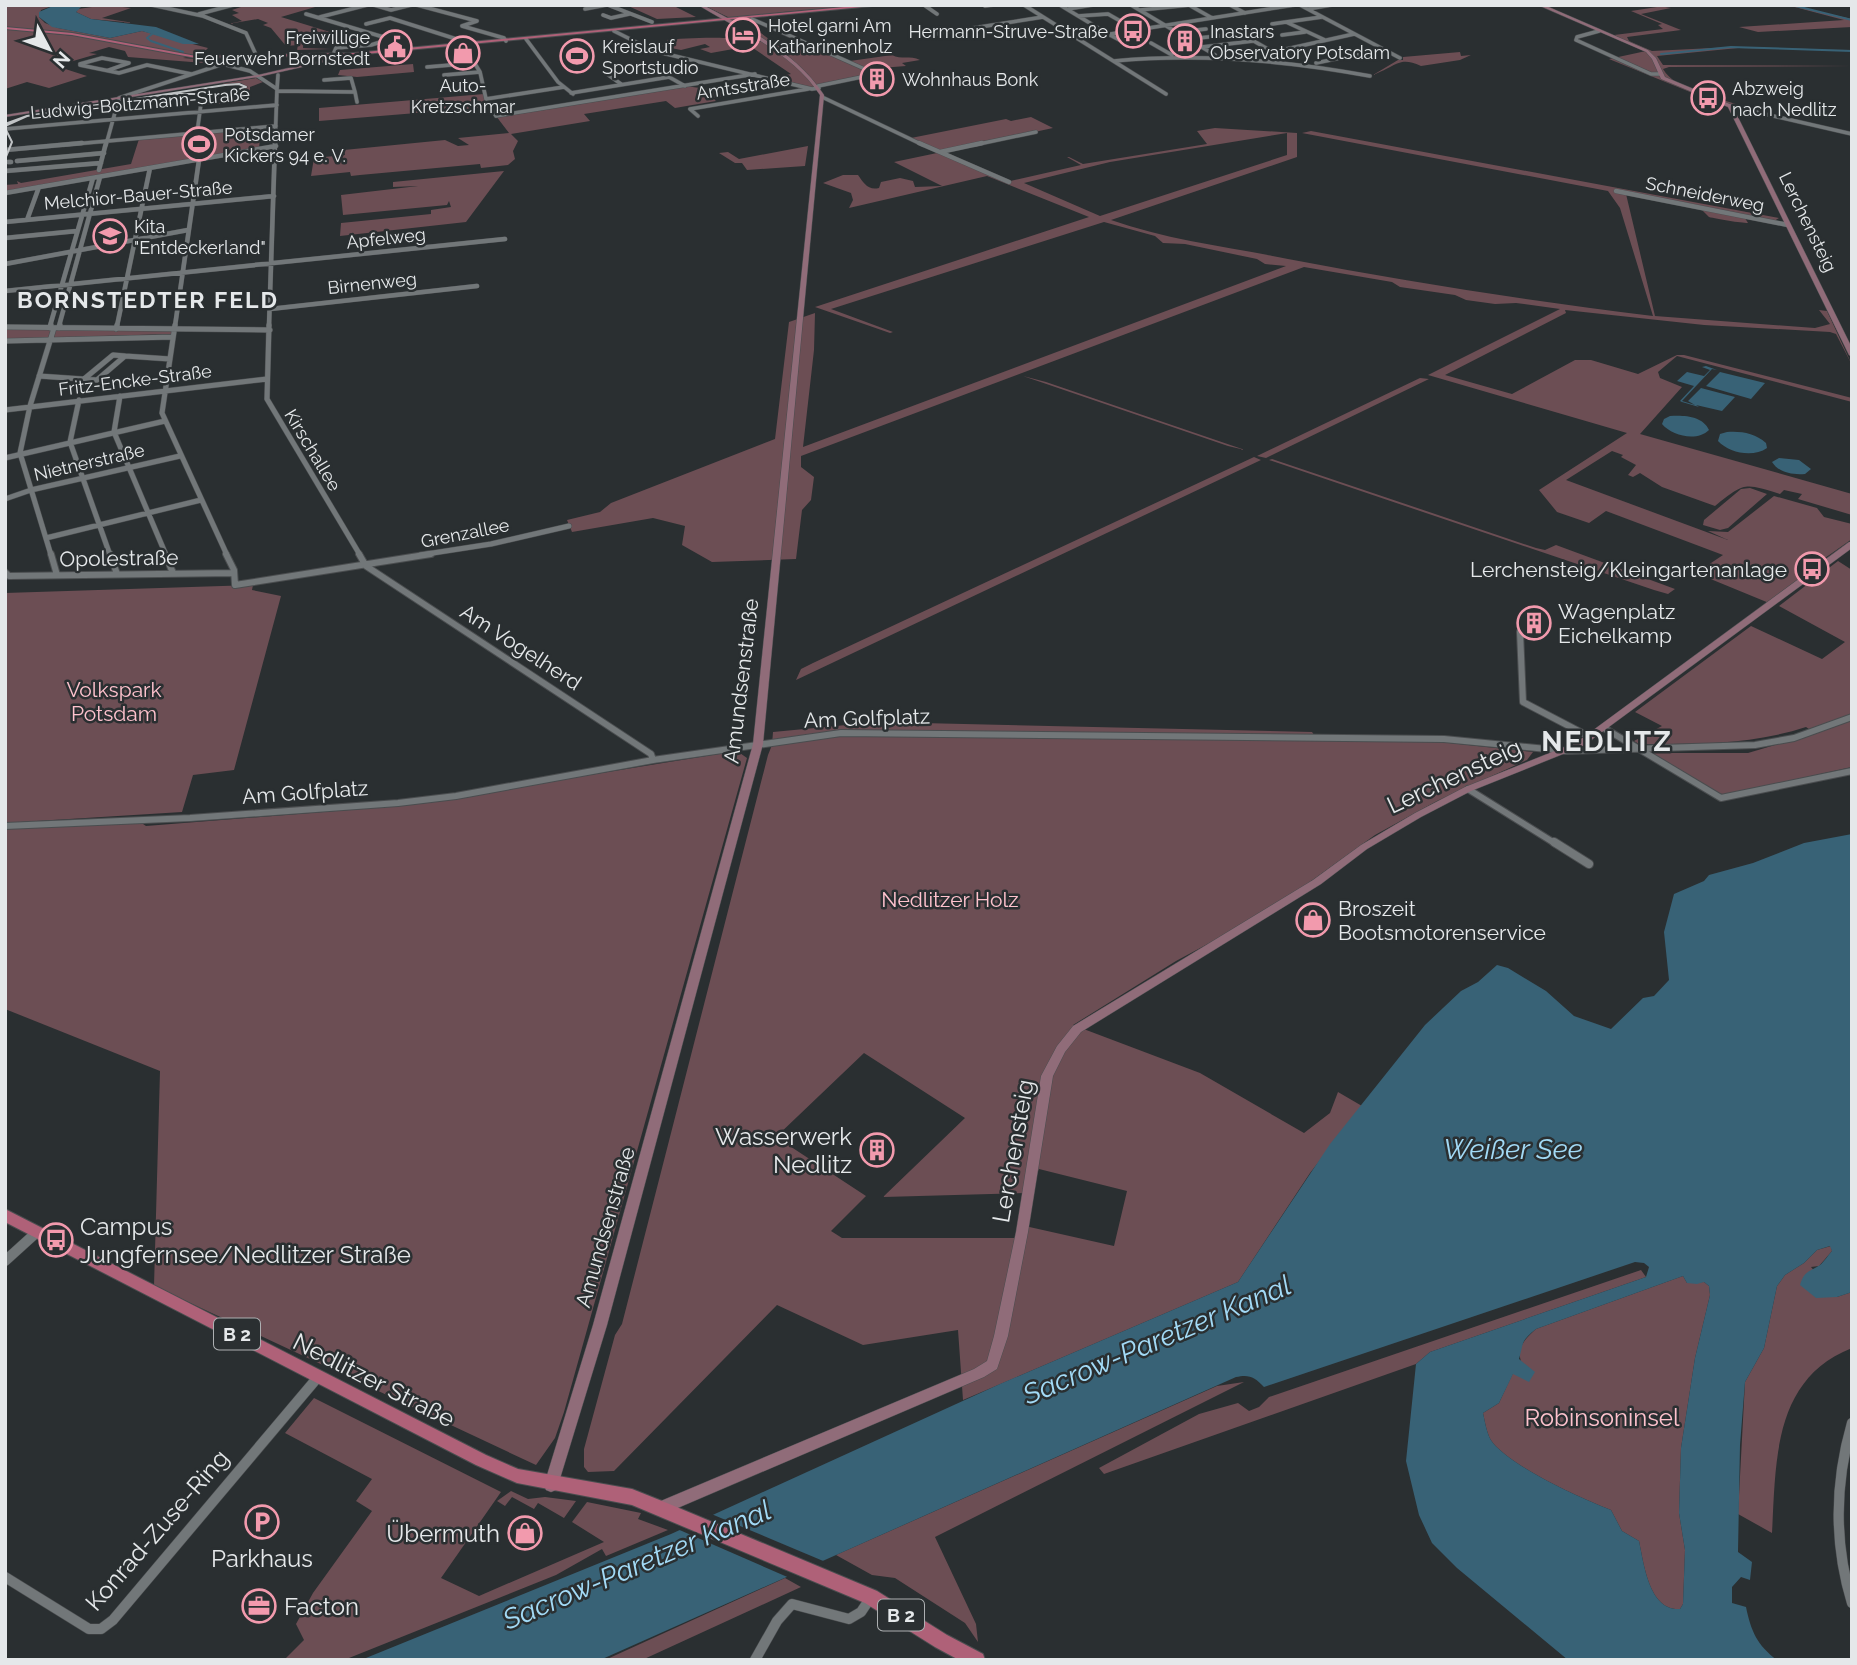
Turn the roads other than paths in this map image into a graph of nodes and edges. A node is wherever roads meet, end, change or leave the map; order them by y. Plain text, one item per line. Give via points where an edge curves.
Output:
1 (152, 5) edge
2 (233, 5) edge
3 (367, 5) edge
4 (374, 5) edge
5 (411, 5) edge
6 (417, 5) edge
7 (607, 5) edge
8 (700, 5) edge
9 (881, 5) edge
10 (924, 5) edge
11 (992, 5) edge
12 (1025, 5) edge
13 (1060, 5) edge
14 (1092, 5) edge
15 (1131, 5) edge
16 (1190, 5) edge
17 (1230, 5) edge
18 (1265, 5) edge
19 (1294, 5) edge
20 (1300, 5) edge
21 (1331, 5) edge
22 (1540, 5) edge
23 (985, 6) edge
24 (585, 9) dead end
25 (1272, 9) junction
26 (1307, 9) junction
27 (1067, 10) junction
28 (1140, 10) junction
29 (936, 13) dead end
30 (1245, 13) junction
31 (306, 14) dead end
32 (630, 14) junction
33 (198, 15) junction
34 (603, 15) dead end
35 (1078, 16) junction
36 (317, 17) junction
37 (1044, 17) junction
38 (1322, 17) junction
39 (1212, 18) junction
40 (752, 19) junction
41 (731, 21) junction
42 (652, 22) dead end
43 (1286, 22) junction
44 (366, 24) dead end
45 (1272, 24) dead end
46 (1165, 26) junction
47 (5, 28) edge
48 (1206, 29) dead end
49 (1136, 30) junction
50 (1599, 30) junction
51 (614, 31) junction
52 (1177, 32) junction
53 (1256, 32) dead end
54 (1306, 32) junction
55 (935, 34) dead end
56 (1109, 34) junction
57 (1240, 34) junction
58 (1355, 34) junction
59 (1282, 35) dead end
60 (526, 39) junction
61 (1079, 39) junction
62 (1188, 39) junction
63 (1325, 40) junction
64 (506, 41) junction
65 (1253, 41) junction
66 (1151, 43) dead end
67 (463, 44) junction
68 (472, 44) junction
69 (1127, 44) dead end
70 (1228, 44) junction
71 (1201, 47) junction
72 (1384, 49) junction
73 (1239, 50) dead end
74 (1273, 52) junction
75 (1142, 53) dead end
76 (354, 54) junction
77 (333, 55) junction
78 (1215, 55) junction
79 (1173, 56) junction
80 (257, 57) junction
81 (1149, 57) junction
82 (216, 58) junction
83 (1267, 58) junction
84 (1400, 58) dead end
85 (1114, 61) junction
86 (475, 63) junction
87 (224, 64) junction
88 (1313, 64) junction
89 (427, 67) dead end
90 (108, 70) junction
91 (480, 72) junction
92 (644, 72) dead end
93 (192, 74) junction
94 (607, 74) dead end
95 (755, 74) junction
96 (1660, 74) junction
97 (278, 75) dead end
98 (444, 75) dead end
99 (258, 76) junction
100 (1370, 76) dead end
101 (656, 79) junction
102 (324, 80) dead end
103 (622, 85) junction
104 (685, 86) junction
105 (564, 87) junction
106 (819, 87) junction
107 (812, 89) junction
108 (277, 90) junction
109 (355, 92) junction
110 (571, 93) junction
111 (1166, 94) dead end
112 (202, 96) dead end
113 (822, 97) junction
114 (119, 98) junction
115 (486, 99) junction
116 (357, 102) dead end
117 (583, 102) junction
118 (277, 105) junction
119 (1730, 106) junction
120 (200, 112) junction
121 (5, 116) edge
122 (698, 116) dead end
123 (114, 119) junction
124 (276, 126) junction
125 (5, 130) edge
126 (1036, 132) dead end
127 (197, 133) junction
128 (1852, 134) edge
129 (107, 141) junction
130 (276, 146) junction
131 (5, 150) edge
132 (939, 152) junction
133 (104, 153) junction
134 (199, 159) junction
135 (18, 161) dead end
136 (101, 163) junction
137 (150, 168) junction
138 (99, 170) dead end
139 (5, 172) edge
140 (100, 177) junction
141 (93, 178) junction
142 (1009, 183) dead end
143 (38, 187) junction
144 (1616, 191) dead end
145 (5, 193) edge
146 (274, 196) junction
147 (192, 204) junction
148 (142, 209) junction
149 (82, 214) junction
150 (91, 214) junction
151 (27, 220) junction
152 (5, 222) edge
153 (1788, 225) junction
154 (188, 230) junction
155 (77, 231) junction
156 (5, 238) edge
157 (135, 239) junction
158 (505, 239) dead end
159 (81, 250) junction
160 (71, 251) junction
161 (5, 264) edge
162 (271, 264) junction
163 (181, 273) junction
164 (127, 279) junction
165 (70, 285) junction
166 (477, 285) dead end
167 (62, 286) junction
168 (5, 291) edge
169 (270, 309) junction
170 (5, 327) edge
171 (54, 328) junction
172 (116, 329) junction
173 (174, 329) junction
174 (270, 330) junction
175 (173, 337) junction
176 (51, 340) junction
177 (5, 341) edge
178 (1852, 355) edge
179 (170, 359) junction
180 (39, 376) junction
181 (267, 379) junction
182 (165, 390) junction
183 (120, 396) junction
184 (79, 400) junction
185 (30, 407) junction
186 (5, 410) edge
187 (165, 421) junction
188 (114, 432) junction
189 (70, 442) junction
190 (20, 453) junction
191 (180, 456) junction
192 (5, 458) edge
193 (129, 468) junction
194 (83, 479) junction
195 (31, 490) junction
196 (5, 499) edge
197 (201, 500) junction
198 (148, 513) junction
199 (100, 524) junction
200 (569, 526) dead end
201 (46, 538) junction
202 (1852, 544) edge
203 (366, 566) junction
204 (5, 572) edge
205 (173, 573) junction
206 (234, 573) junction
207 (117, 574) junction
208 (57, 575) junction
209 (1520, 632) dead end
210 (1852, 718) edge
211 (1604, 727) junction
212 (1590, 737) junction
213 (758, 744) junction
214 (1642, 749) junction
215 (1567, 751) junction
216 (653, 760) junction
217 (1852, 771) edge
218 (1468, 789) junction
219 (5, 826) edge
220 (1588, 864) dead end
221 (5, 1215) edge
222 (38, 1231) junction
223 (5, 1261) edge
224 (318, 1377) junction
225 (1852, 1423) edge
226 (551, 1485) junction
227 (661, 1508) junction
228 (5, 1577) edge
229 (871, 1597) junction
230 (1852, 1603) edge
231 (755, 1660) edge
232 (977, 1660) edge

1 - 33 street
2 - 33 street
3 - 36 street
4 - 5 street via 391,10
6 - 64 street via 477,21 462,26
7 - 24 street
7 - 32 street
8 - 41 street
9 - 40 main road
10 - 29 street
11 - 23 street
12 - 37 street
13 - 27 street
14 - 27 street
15 - 28 street
16 - 28 street
16 - 39 street
17 - 30 street
18 - 25 street
19 - 25 street
20 - 26 street
21 - 26 street
22 - 50 street
25 - 30 street
26 - 38 street
27 - 35 street
28 - 46 street
30 - 39 street
31 - 36 street
32 - 34 street
32 - 42 street
33 - 80 street via 247,34
35 - 49 street via 1108,13
35 - 56 street
36 - 77 street via 390,39 371,46 336,48
37 - 55 street
37 - 61 street
38 - 43 street
38 - 58 street
39 - 46 street
40 - 41 main road
40 - 106 street, Amtsstraße via 876,74
41 - 51 main road
41 - 106 street
43 - 45 street
43 - 54 street
44 - 68 street via 390,19
46 - 49 street
46 - 52 street
47 - 82 main road
48 - 52 street
49 - 56 street
50 - 96 street via 1647,51
50 - 96 street via 1576,40
51 - 60 main road
51 - 95 street, Amtsstraße via 654,51
52 - 62 street
53 - 57 street
54 - 59 street
54 - 63 street
56 - 61 street
56 - 69 street
57 - 62 street
57 - 65 street
58 - 63 street
58 - 72 street
60 - 64 main road
60 - 105 street
61 - 85 street
62 - 71 street
63 - 74 street
64 - 68 main road
65 - 70 street
65 - 74 street
66 - 79 street
67 - 68 main road
67 - 76 main road
67 - 86 street
70 - 71 street
70 - 73 street
71 - 78 street
72 - 84 street
72 - 88 street
74 - 83 street
75 - 81 street
76 - 77 main road
76 - 99 street
77 - 80 main road
78 - 79 street
78 - 83 street
79 - 81 street
80 - 82 main road
81 - 85 street
82 - 87 street via 214,61
83 - 88 street
85 - 111 street
86 - 89 street
86 - 91 street
87 - 93 street
87 - 99 street
88 - 100 street
90 - 90 street via 80,65 103,58 129,63
90 - 93 street via 125,72 147,65
91 - 98 street
91 - 115 street
92 - 101 street
93 - 114 street
94 - 103 street
95 - 104 street
95 - 107 street, Amtsstraße
96 - 119 street via 1669,82
97 - 108 street, Kirschallee
99 - 108 street
99 - 114 street
101 - 103 street
101 - 104 street via 672,78
102 - 109 street via 351,78
103 - 110 street
104 - 117 street
105 - 110 street
105 - 115 street
106 - 107 street, Amtsstraße
106 - 113 street, Amundsenstraße
107 - 122 street, Amtsstraße via 690,109
108 - 109 street
108 - 118 street, Kirschallee
109 - 116 street
110 - 117 street
112 - 120 street
113 - 132 street
113 - 213 street, Amundsenstraße
114 - 121 street
114 - 123 street
115 - 117 street via 496,116
118 - 120 street, Ludwig-Boltzmann-Straße
118 - 124 street, Kirschallee
119 - 128 street
119 - 153 street, Lerchensteig
120 - 123 street, Ludwig-Boltzmann-Straße
120 - 127 street
123 - 125 street, Ludwig-Boltzmann-Straße
123 - 129 street
124 - 127 street
124 - 130 street, Kirschallee
126 - 132 street
127 - 129 street
129 - 131 street
129 - 133 street
130 - 134 street
130 - 146 street, Kirschallee
132 - 142 street
133 - 135 street
133 - 136 street
134 - 137 street
134 - 147 street
136 - 138 street
136 - 139 street
137 - 140 street
137 - 148 street
140 - 141 street
140 - 150 street
141 - 143 street
141 - 149 street
143 - 145 street
143 - 151 street
144 - 153 street, Schneiderweg
146 - 147 street, Melchior-Bauer-Straße
146 - 162 street, Kirschallee
147 - 148 street, Melchior-Bauer-Straße
147 - 154 street
148 - 150 street, Melchior-Bauer-Straße
148 - 157 street
149 - 150 street, Melchior-Bauer-Straße
149 - 151 street, Melchior-Bauer-Straße
149 - 155 street
150 - 159 street
151 - 152 street, Melchior-Bauer-Straße
153 - 178 street, Lerchensteig
154 - 157 street
154 - 163 street
155 - 156 street
155 - 160 street
157 - 159 street
157 - 164 street
158 - 162 street, Apfelweg
159 - 160 street
159 - 165 street
160 - 161 street
160 - 167 street
162 - 163 street, Apfelweg
162 - 169 street, Kirschallee
163 - 164 street, Apfelweg
163 - 173 street
164 - 165 street, Apfelweg
164 - 172 street
165 - 167 street, Apfelweg
165 - 171 street
166 - 169 street, Birnenweg
167 - 168 street, Apfelweg
167 - 171 street
169 - 174 street, Kirschallee
170 - 171 street
171 - 172 street
171 - 176 street
172 - 173 street
173 - 174 street
173 - 175 street
174 - 181 street, Kirschallee
175 - 176 street
175 - 179 street
176 - 177 street
176 - 180 street
179 - 180 street via 125,356 97,380
179 - 182 street
180 - 185 street
181 - 182 street, Fritz-Encke-Straße
181 - 203 street, Kirschallee via 267,400
182 - 183 street, Fritz-Encke-Straße
182 - 187 street
183 - 184 street, Fritz-Encke-Straße
183 - 188 street
184 - 185 street, Fritz-Encke-Straße
184 - 189 street
185 - 186 street, Fritz-Encke-Straße
185 - 190 street
187 - 188 street
187 - 191 street
188 - 189 street
188 - 193 street
189 - 190 street
189 - 194 street
190 - 192 street
190 - 195 street
191 - 193 street, Nietnerstraße
191 - 197 street
193 - 194 street, Nietnerstraße
193 - 198 street
194 - 195 street, Nietnerstraße
194 - 199 street
195 - 196 street, Nietnerstraße
195 - 201 street
197 - 198 street
197 - 206 street
198 - 199 street
198 - 205 street
199 - 201 street
199 - 207 street
200 - 203 street, Grenzallee
201 - 208 street
202 - 211 street, Lerchensteig
203 - 206 street, Grenzallee via 235,585
203 - 216 street, Am Vogelherd via 651,754
204 - 208 street, Opolestraße via 9,576
205 - 206 street, Opolestraße
205 - 207 street, Opolestraße
207 - 208 street, Opolestraße
209 - 212 street via 1523,702
210 - 214 street, Am Golfplatz via 1773,743
211 - 212 street, Lerchensteig
211 - 214 street
212 - 215 street, Lerchensteig
213 - 215 street, Am Golfplatz via 841,733 1444,739
213 - 216 street, Am Golfplatz
213 - 226 street, Amundsenstraße via 615,1272
214 - 215 street, Am Golfplatz
214 - 217 street via 1721,798
215 - 218 street, Lerchensteig
216 - 219 street, Am Golfplatz via 398,803
218 - 220 street
218 - 227 street, Lerchensteig via 1364,846 1317,882 1179,964 1069,1038 1047,1076 1001,1336 987,1369
221 - 222 main road, Nedlitzer Straße / B 2
222 - 223 street
222 - 224 main road, Nedlitzer Straße / B 2
224 - 226 main road, Nedlitzer Straße / B 2 via 481,1460
224 - 228 street, Konrad-Zuse-Ring via 101,1629 89,1629
225 - 230 street via 1843,1451 1839,1524 1845,1584
226 - 227 main road, Nedlitzer Straße / B 2 via 619,1494
227 - 229 main road, B 2
229 - 231 street via 861,1612 849,1619 792,1604 779,1615
229 - 232 main road, B 2

